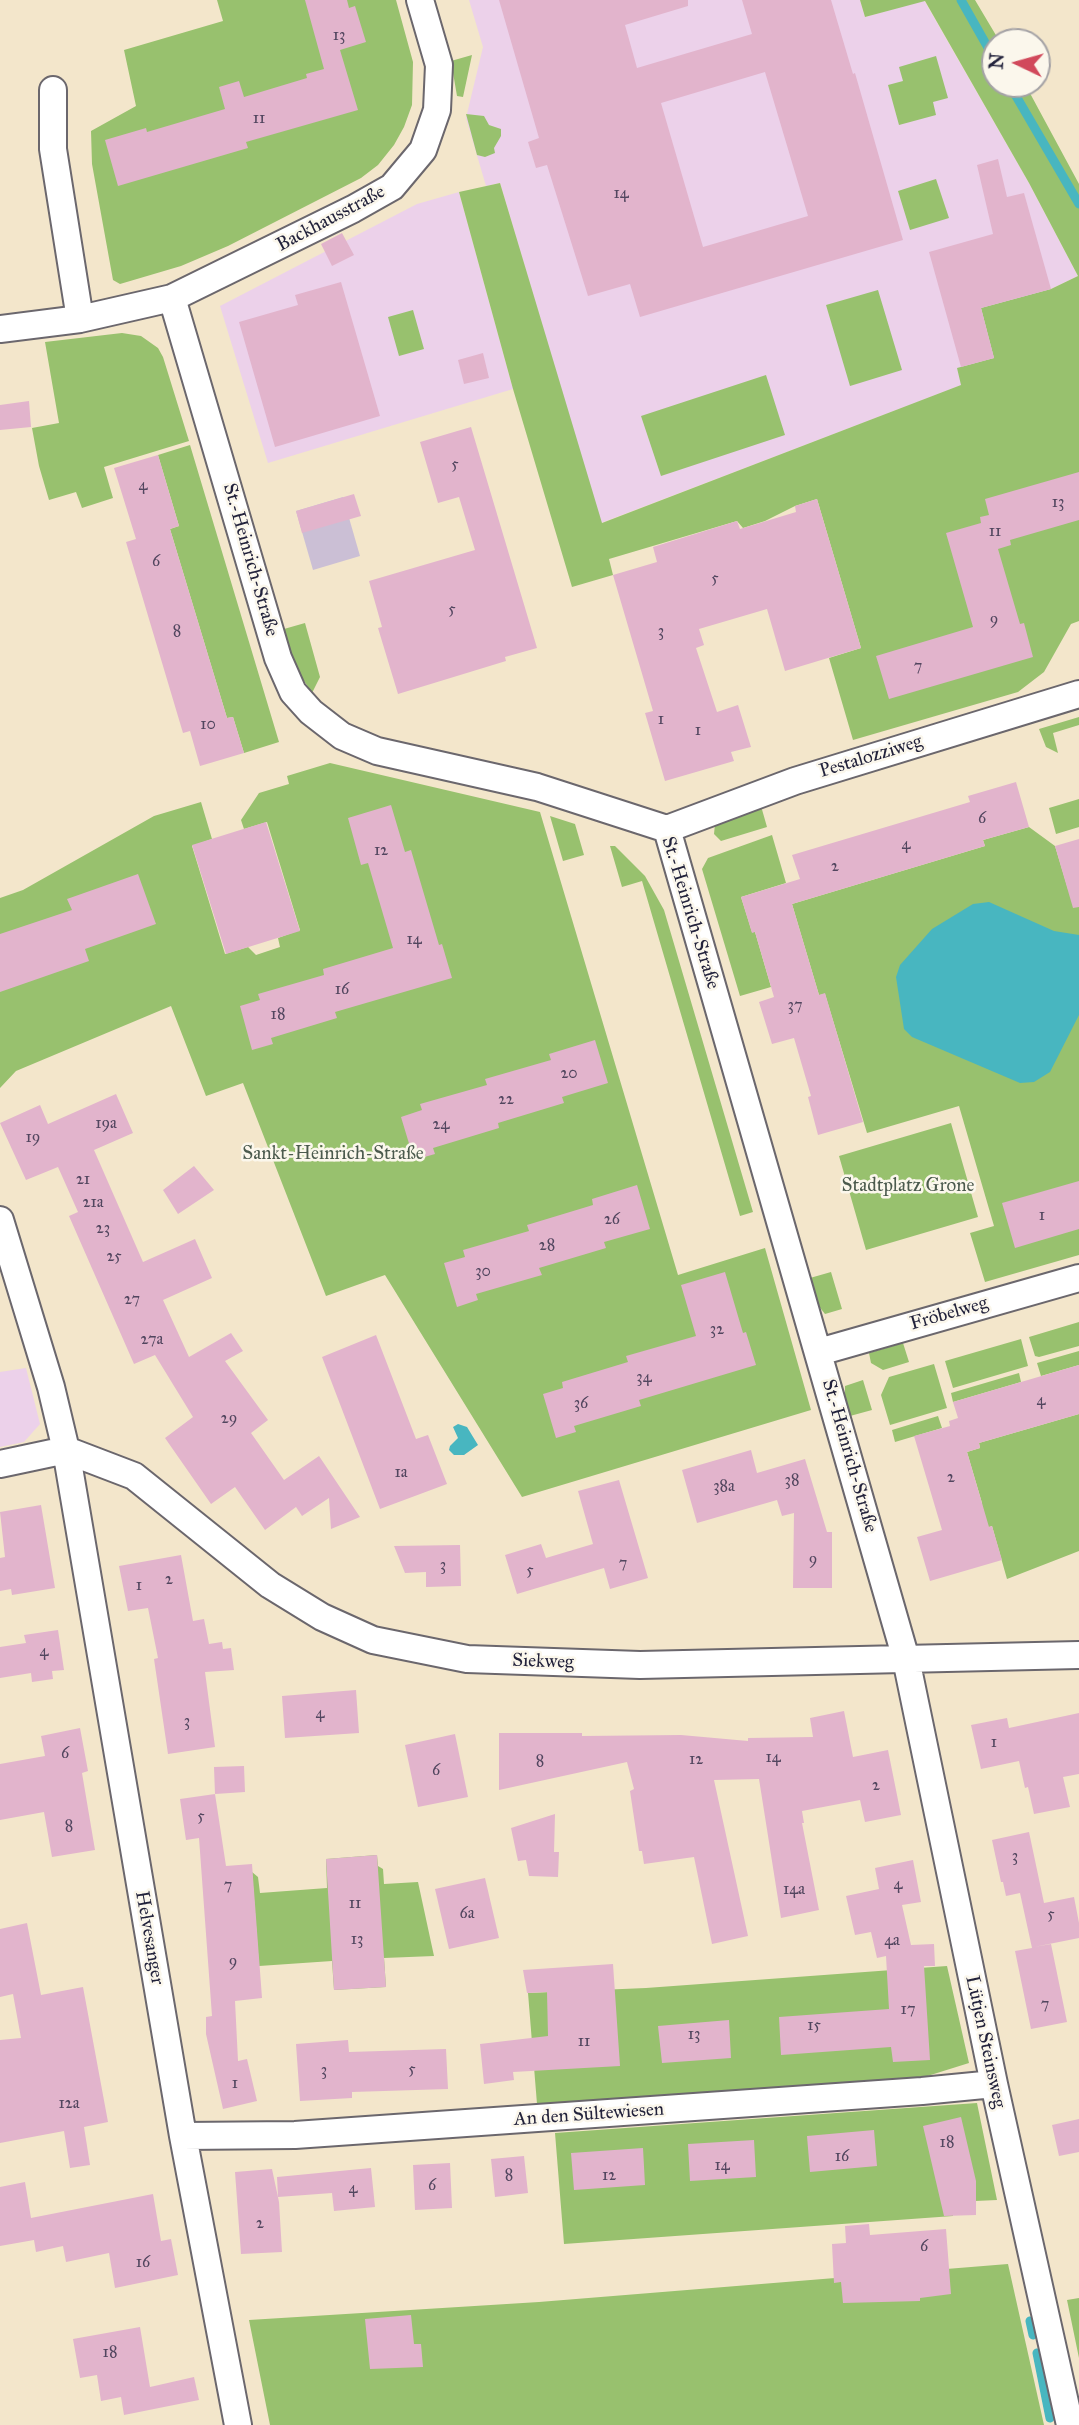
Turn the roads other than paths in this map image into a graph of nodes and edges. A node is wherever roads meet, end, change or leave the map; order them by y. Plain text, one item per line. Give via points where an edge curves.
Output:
1 (420, 0) edge
2 (53, 90) dead end
3 (172, 298) junction
4 (80, 319) junction
5 (0, 329) edge
6 (1079, 694) edge
7 (667, 829) junction
8 (0, 1220) edge
9 (1079, 1278) edge
10 (819, 1352) junction
11 (66, 1450) junction
12 (0, 1464) edge
13 (1079, 1655) edge
14 (906, 1658) junction
15 (993, 2084) junction
16 (183, 2137) junction
17 (238, 2425) edge
18 (1070, 2425) edge

1 - 3 street, Backhausstraße via 439,65 440,90 431,130 409,170 372,200
2 - 4 street via 53,149
3 - 4 street, Backhausstraße
3 - 7 street, St.-Heinrich-Straße via 278,658 293,692 341,736 377,751 537,787
4 - 5 street, Backhausstraße
6 - 7 street, Pestalozziweg via 795,781
7 - 10 street, St.-Heinrich-Straße
8 - 11 street, Helvesanger
9 - 10 street, Fröbelweg
10 - 14 street, St.-Heinrich-Straße
11 - 12 street
11 - 14 street, Siekweg via 134,1476 270,1586 373,1640 467,1659 640,1665
11 - 16 street, Helvesanger
13 - 14 street, Siekweg
14 - 15 street, Lütjen Steinsweg
15 - 16 street, An den Sültewiesen via 322,2133
15 - 18 street, Lütjen Steinsweg
16 - 17 street, Helvesanger

